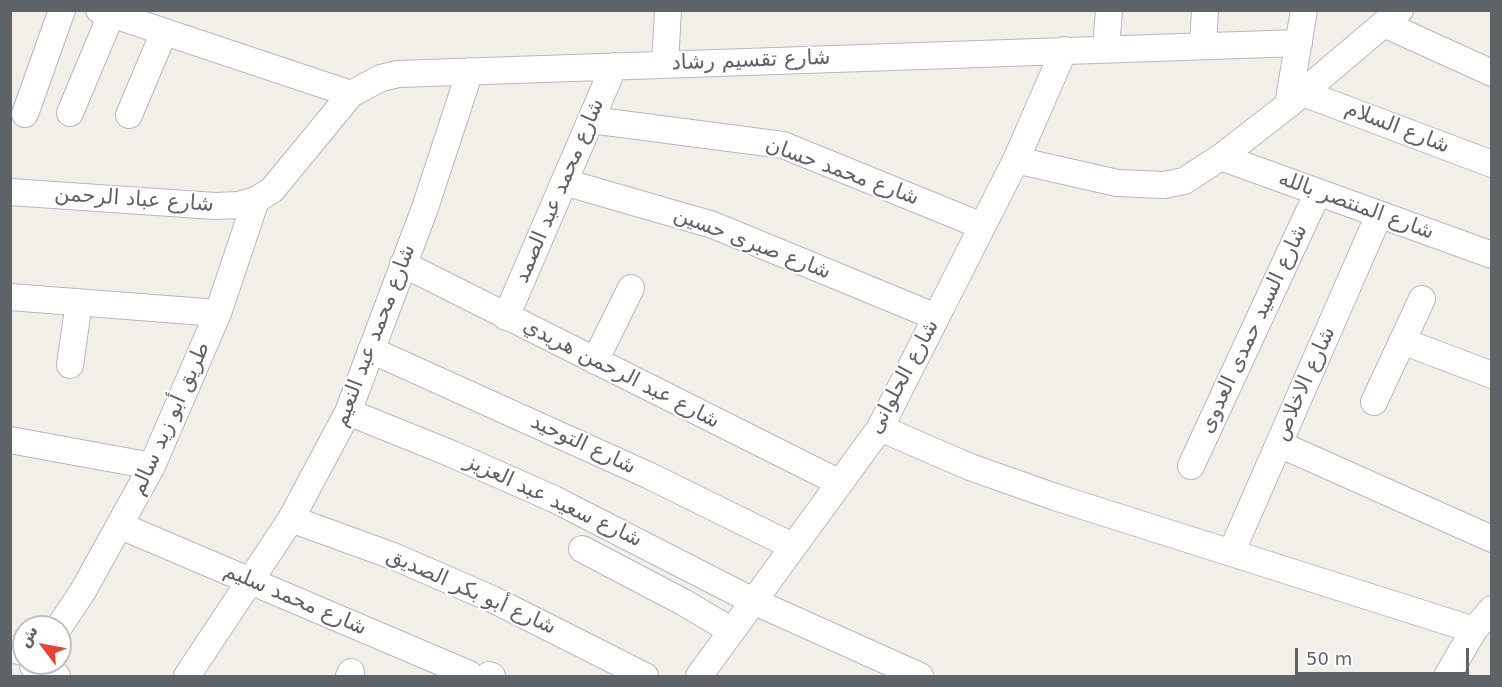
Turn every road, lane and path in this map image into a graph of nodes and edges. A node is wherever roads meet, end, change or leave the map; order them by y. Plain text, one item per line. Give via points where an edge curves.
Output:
1 (62, 10) edge
2 (668, 10) edge
3 (1109, 10) edge
4 (1205, 10) edge
5 (1304, 10) edge
6 (105, 13) edge
7 (1392, 17) edge
8 (164, 32) junction
9 (1299, 44) junction
10 (1203, 46) junction
11 (1106, 49) junction
12 (1064, 50) junction
13 (665, 64) junction
14 (614, 66) junction
15 (470, 71) junction
16 (1491, 73) edge
17 (351, 94) junction
18 (1295, 99) junction
19 (70, 113) dead end
20 (25, 114) dead end
21 (129, 115) dead end
22 (591, 120) junction
23 (1221, 157) junction
24 (1016, 160) junction
25 (1491, 164) edge
26 (564, 182) junction
27 (10, 192) edge
28 (1318, 192) junction
29 (256, 200) junction
30 (1379, 215) junction
31 (982, 226) junction
32 (1491, 255) edge
33 (403, 264) junction
34 (631, 288) dead end
35 (10, 297) edge
36 (1422, 299) dead end
37 (79, 303) junction
38 (218, 314) junction
39 (506, 317) junction
40 (936, 317) junction
41 (1402, 341) junction
42 (371, 350) junction
43 (595, 361) junction
44 (70, 364) dead end
45 (1491, 375) edge
46 (1374, 402) dead end
47 (348, 412) junction
48 (880, 428) junction
49 (10, 440) edge
50 (1279, 444) junction
51 (152, 466) junction
52 (1191, 466) dead end
53 (840, 483) junction
54 (291, 519) junction
55 (121, 526) junction
56 (1491, 539) edge
57 (792, 546) junction
58 (582, 549) dead end
59 (1231, 553) junction
60 (251, 581) junction
61 (753, 601) junction
62 (1491, 609) edge
63 (66, 615) edge
64 (1474, 630) junction
65 (732, 631) junction
66 (483, 675) edge
67 (187, 676) edge
68 (645, 676) edge
69 (699, 676) edge
70 (920, 676) edge
71 (1446, 676) edge

1 - 20 street
2 - 13 street
3 - 11 street
4 - 10 street
5 - 9 street
6 - 8 street
6 - 19 street
7 - 16 street
7 - 18 street
8 - 17 street
8 - 21 street
9 - 10 street, شارع تقسيم رشاد
9 - 18 street
10 - 11 street, شارع تقسيم رشاد
11 - 12 street, شارع تقسيم رشاد
12 - 13 street, شارع تقسيم رشاد
12 - 24 street, شارع الحلوانى
13 - 14 street, شارع تقسيم رشاد
14 - 15 street, شارع تقسيم رشاد
14 - 22 street, شارع محمد عبد الصمد
15 - 17 street, شارع تقسيم رشاد via 398,74
15 - 33 street, شارع محمد عبد النعيم via 452,134
17 - 29 street, شارع تقسيم رشاد via 285,177
18 - 23 street
18 - 25 street, شارع السلام
22 - 26 street, شارع محمد عبد الصمد
22 - 31 street, شارع محمد حسان via 783,146
23 - 24 street via 1184,180 1143,186
23 - 28 street, شارع المنتصر بالله
24 - 31 street, شارع الحلوانى
26 - 39 street, شارع محمد عبد الصمد
26 - 40 street, شارع صبرى حسين via 713,225
27 - 29 street, شارع عباد الرحمن via 215,206
28 - 30 street, شارع المنتصر بالله
28 - 52 street, شارع السيد حمدى العدوى
29 - 38 street, طريق أبو زيد سالم
30 - 32 street, شارع المنتصر بالله
30 - 50 street, شارع الاخلاص
31 - 40 street, شارع الحلوانى
33 - 39 street, شارع عبد الرحمن هريدي
33 - 42 street, شارع محمد عبد النعيم
34 - 43 street
35 - 37 street
36 - 41 street
37 - 38 street
37 - 44 street
38 - 51 street, طريق أبو زيد سالم
39 - 43 street, شارع عبد الرحمن هريدي
40 - 48 street, شارع الحلوانى
41 - 45 street
41 - 46 street
42 - 47 street, شارع محمد عبد النعيم
42 - 57 street, شارع التوحيد via 650,476
43 - 53 street, شارع عبد الرحمن هريدي
47 - 54 street, شارع محمد عبد النعيم
47 - 61 street, شارع سعيد عبد العزيز via 554,499
48 - 53 street, شارع الحلوانى
48 - 59 street via 981,471
49 - 51 street
50 - 56 street
50 - 59 street, شارع الاخلاص
51 - 55 street, طريق أبو زيد سالم
53 - 57 street, شارع الحلوانى
54 - 60 street, شارع محمد عبد النعيم
54 - 68 street, شارع أبو بكر الصديق via 393,556 492,599
55 - 60 street, شارع محمد سليم
55 - 63 street, طريق أبو زيد سالم
57 - 61 street, شارع الحلوانى
58 - 65 street
59 - 64 street
60 - 66 street, شارع محمد سليم
60 - 67 street, شارع محمد عبد النعيم
61 - 65 street, شارع الحلوانى
61 - 70 street, شارع سعيد عبد العزيز
62 - 64 street
64 - 71 street
65 - 69 street, شارع الحلوانى

